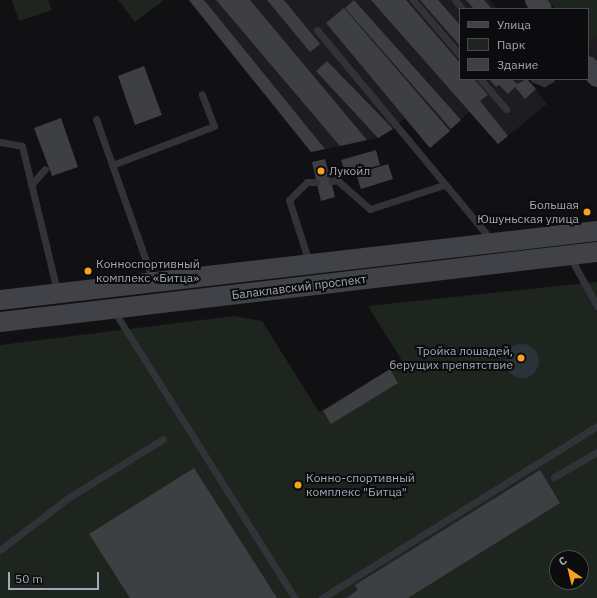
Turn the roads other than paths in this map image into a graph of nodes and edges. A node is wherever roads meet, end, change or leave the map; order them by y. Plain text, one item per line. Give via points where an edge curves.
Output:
1 (413, 0) edge
2 (455, 0) edge
3 (535, 0) edge
4 (461, 8) edge
5 (541, 8) edge
6 (317, 30) dead end
7 (459, 54) edge
8 (589, 67) edge
9 (597, 77) edge
10 (481, 80) edge
11 (536, 80) edge
12 (549, 80) edge
13 (202, 94) dead end
14 (506, 109) dead end
15 (96, 119) dead end
16 (0, 142) edge
17 (112, 165) junction
18 (45, 169) dead end
19 (331, 181) dead end
20 (316, 182) dead end
21 (444, 185) junction
22 (32, 186) junction
23 (597, 231) edge
24 (495, 244) junction
25 (597, 252) edge
26 (569, 255) junction
27 (310, 266) junction
28 (154, 284) junction
29 (58, 294) junction
30 (0, 300) edge
31 (597, 306) edge
32 (112, 309) junction
33 (0, 322) edge
34 (597, 426) edge
35 (163, 438) dead end
36 (597, 452) edge
37 (554, 477) dead end
38 (0, 550) edge
39 (295, 598) edge
40 (322, 598) edge

1 - 7 lane
2 - 4 lane
3 - 5 main road
6 - 21 lane
8 - 9 main road
10 - 14 lane
11 - 12 lane via 544,83
13 - 17 lane via 214,126
15 - 17 lane
16 - 22 lane via 22,146
17 - 28 lane
18 - 22 lane
19 - 21 lane via 337,180 370,209
20 - 27 lane via 308,182 289,200
21 - 24 lane
22 - 29 lane
23 - 24 main road, Балаклавский проспект
24 - 27 main road, Балаклавский проспект
25 - 26 main road, Балаклавский проспект
26 - 31 lane
26 - 32 main road, Балаклавский проспект
27 - 28 main road, Балаклавский проспект
28 - 29 main road, Балаклавский проспект
29 - 30 main road, Балаклавский проспект
32 - 33 main road, Балаклавский проспект
32 - 39 lane
34 - 40 lane
35 - 38 lane via 68,498
36 - 37 lane

